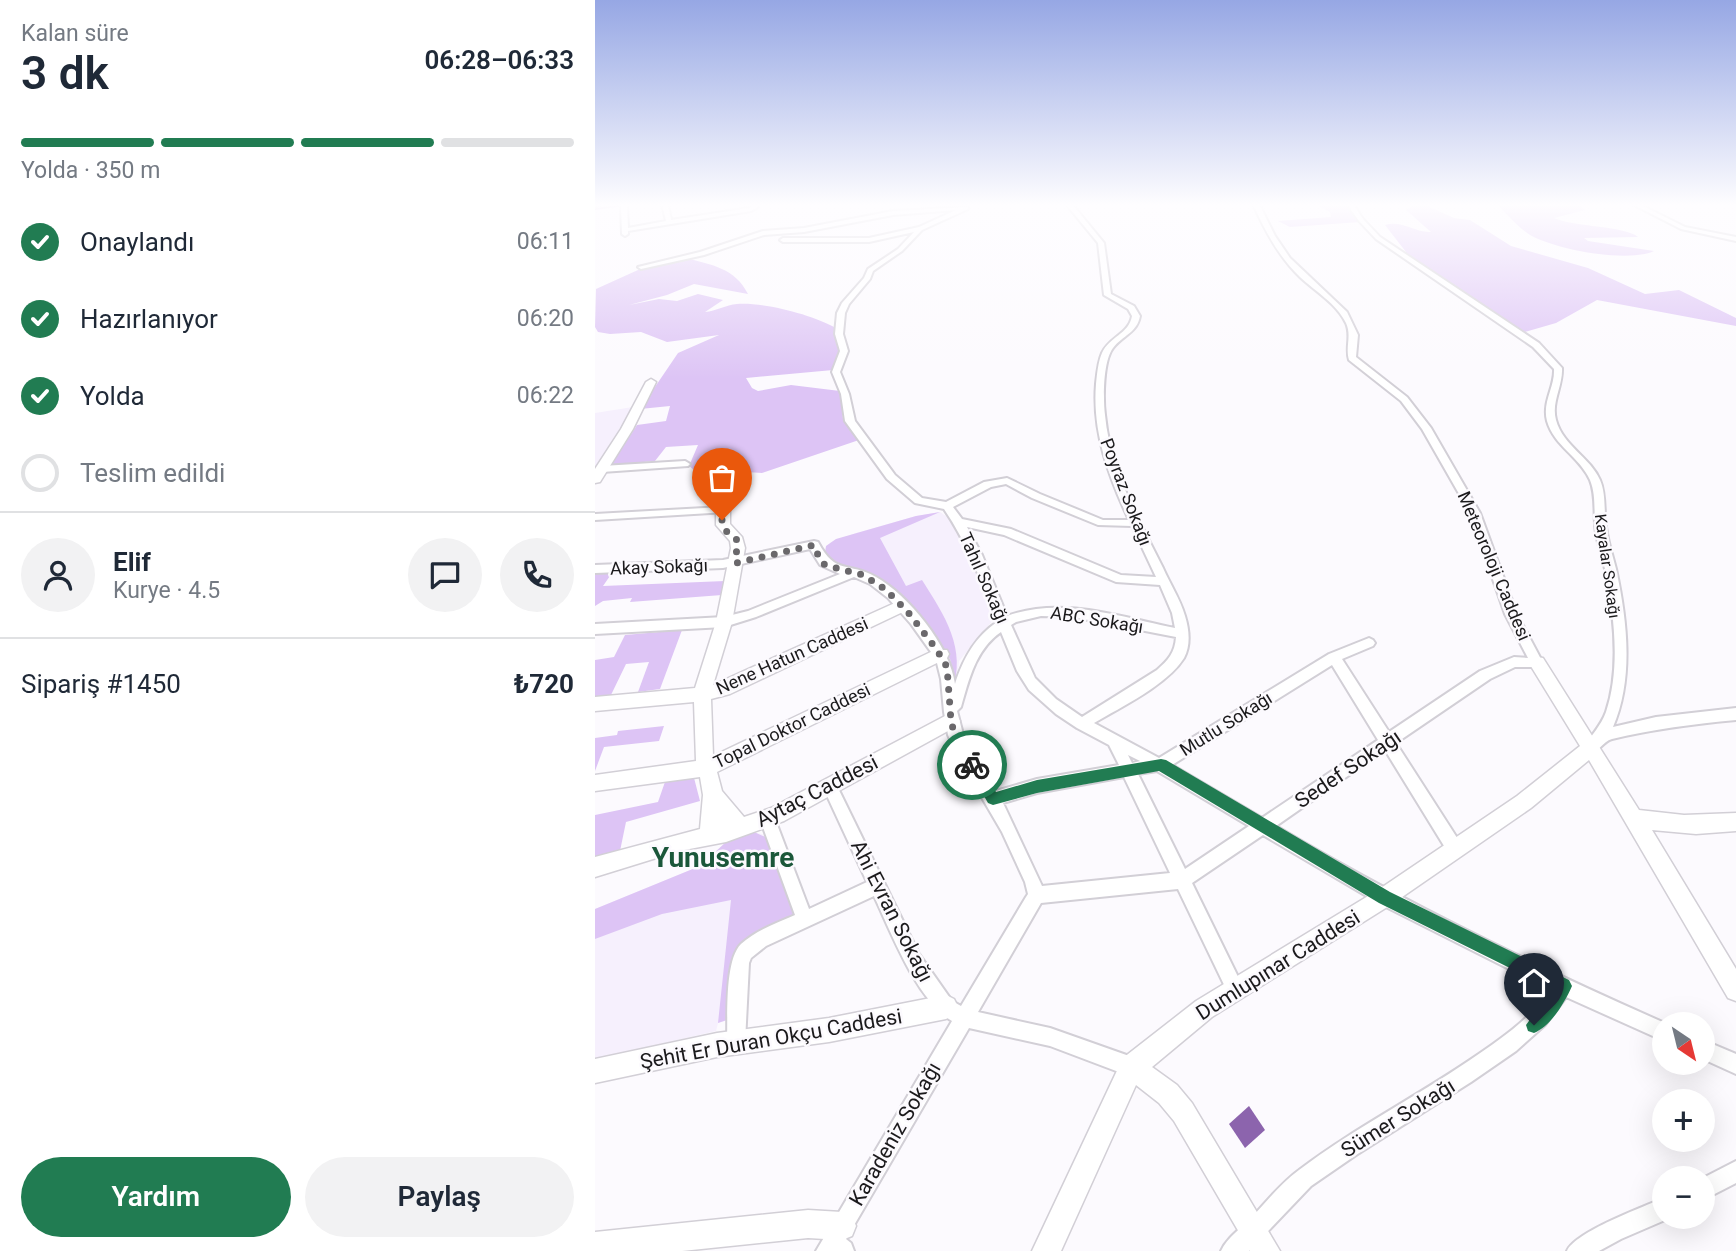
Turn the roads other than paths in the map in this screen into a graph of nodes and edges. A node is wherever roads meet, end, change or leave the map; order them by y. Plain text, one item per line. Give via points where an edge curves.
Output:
1 (654, 262) edge
2 (880, 262) edge
3 (1104, 262) edge
4 (1290, 262) edge
5 (1414, 262) edge
6 (641, 267) dead end
7 (651, 382) dead end
8 (685, 464) dead end
9 (598, 474) edge
10 (947, 506) junction
11 (723, 510) joint
12 (595, 517) edge
13 (959, 522) junction
14 (1137, 523) junction
15 (736, 563) junction
16 (595, 569) edge
17 (853, 572) junction
18 (1163, 581) junction
19 (902, 606) junction
20 (723, 622) junction
21 (1003, 622) junction
22 (595, 629) edge
23 (1182, 634) junction
24 (1369, 643) dead end
25 (941, 654) junction
26 (1334, 657) junction
27 (1537, 663) junction
28 (702, 694) junction
29 (595, 704) edge
30 (1736, 714) edge
31 (951, 721) junction
32 (1082, 724) junction
33 (1114, 741) junction
34 (1387, 742) junction
35 (1598, 742) junction
36 (1161, 764) junction
37 (706, 768) junction
38 (1129, 771) junction
39 (595, 783) edge
40 (830, 787) junction
41 (713, 795) junction
42 (993, 799) junction
43 (1632, 818) junction
44 (768, 819) junction
45 (1736, 822) edge
46 (1265, 826) junction
47 (741, 828) junction
48 (709, 836) junction
49 (1455, 849) junction
50 (595, 867) edge
51 (1183, 880) junction
52 (877, 886) junction
53 (1036, 895) junction
54 (1385, 897) junction
55 (805, 919) junction
56 (1563, 986) junction
57 (1235, 989) junction
58 (1736, 990) edge
59 (955, 1013) junction
60 (1652, 1027) edge
61 (736, 1042) junction
62 (1715, 1054) edge
63 (1736, 1064) edge
64 (1132, 1067) junction
65 (595, 1071) edge
66 (1736, 1171) edge
67 (1715, 1183) edge
68 (1652, 1214) edge
69 (836, 1242) edge
70 (1260, 1242) edge
71 (595, 1246) edge
72 (1046, 1251) edge
73 (1232, 1251) edge
74 (1578, 1251) edge

1 - 6 street
2 - 10 street via 846,303 839,328 843,351 836,372 850,421 891,477 919,501
3 - 14 street, Poyraz Sokağı via 1108,295 1136,316 1131,330 1107,351 1100,403 1105,442
4 - 27 street, Meteoroloji Caddesi via 1339,306 1354,335 1352,358 1404,399 1426,428 1475,513 1510,614
5 - 35 street, Kayalar Sokağı via 1536,345 1558,368 1550,394 1551,419 1560,442 1590,470 1597,484 1599,526 1611,575 1621,672 1616,704
7 - 9 street
8 - 9 street
10 - 13 street, Tahıl Sokağı
10 - 14 street via 988,484 1007,481 1102,523
11 - 12 street
11 - 15 street via 723,525 737,540
13 - 18 street via 1007,532 1120,579
13 - 21 street, Tahıl Sokağı
14 - 18 street, Poyraz Sokağı
15 - 16 street, Akay Sokağı
15 - 17 street, Akay Sokağı via 814,545 825,565
15 - 20 street
17 - 19 street, Akay Sokağı via 873,581
17 - 20 street
18 - 23 street, Poyraz Sokağı
19 - 25 street, Akay Sokağı
19 - 28 street, Nene Hatun Caddesi via 733,686
20 - 22 street
20 - 28 street
21 - 23 street, ABC Sokağı via 1035,611 1055,610
21 - 31 street, ABC Sokağı via 973,650 961,676
21 - 32 street, Tahıl Sokağı via 1032,684
23 - 32 street via 1174,662
24 - 26 street, Mutlu Sokağı
25 - 31 street, Akay Sokağı via 949,675
25 - 37 street, Topal Doktor Caddesi
26 - 34 street
26 - 36 street, Mutlu Sokağı
27 - 34 street, Sedef Sokağı via 1499,667
27 - 35 street, Meteoroloji Caddesi
28 - 29 street, Nene Hatun Caddesi
28 - 37 street
30 - 35 street via 1672,720
31 - 40 street, Aytaç Caddesi
31 - 42 street via 960,746
32 - 33 street, Tahıl Sokağı
33 - 36 street, Tahıl Sokağı
33 - 38 street
34 - 46 street, Sedef Sokağı
34 - 49 street
35 - 43 street, Meteoroloji Caddesi
35 - 49 street, Dumlupınar Caddesi via 1524,802
36 - 38 street, Mutlu Sokağı
36 - 46 street, Tahıl Sokağı
37 - 39 street, Topal Doktor Caddesi
37 - 41 street
38 - 42 street, Mutlu Sokağı via 1037,786
38 - 51 street
40 - 44 street, Aytaç Caddesi
40 - 52 street, Ahi Evran Sokağı
41 - 47 street
41 - 48 street
42 - 53 street via 1034,881
43 - 45 street via 1673,826
43 - 58 street, Meteoroloji Caddesi
44 - 47 street, Aytaç Caddesi
44 - 55 street
46 - 51 street, Sedef Sokağı
46 - 54 street, Tahıl Sokağı
47 - 48 street, Aytaç Caddesi
48 - 50 street, Aytaç Caddesi
49 - 54 street, Dumlupınar Caddesi
51 - 53 street, Sedef Sokağı
51 - 57 street
52 - 55 street
52 - 59 street, Ahi Evran Sokağı via 913,960
53 - 59 street, Karadeniz Sokağı
54 - 56 street, Tahıl Sokağı
54 - 57 street, Dumlupınar Caddesi
55 - 61 street via 754,944 741,957
56 - 60 street, Tahıl Sokağı
56 - 70 street, Sümer Sokağı via 1534,1025 1454,1084 1370,1134 1285,1195
57 - 64 street, Dumlupınar Caddesi
59 - 61 street, Şehit Er Duran Okçu Caddesi
59 - 64 street via 1050,1037
59 - 69 street, Karadeniz Sokağı
61 - 65 street, Şehit Er Duran Okçu Caddesi
62 - 63 street
64 - 70 street via 1168,1094 1183,1112
64 - 72 street, Dumlupınar Caddesi
66 - 67 street
68 - 74 street
69 - 71 street via 808,1224
70 - 73 street, Sümer Sokağı

